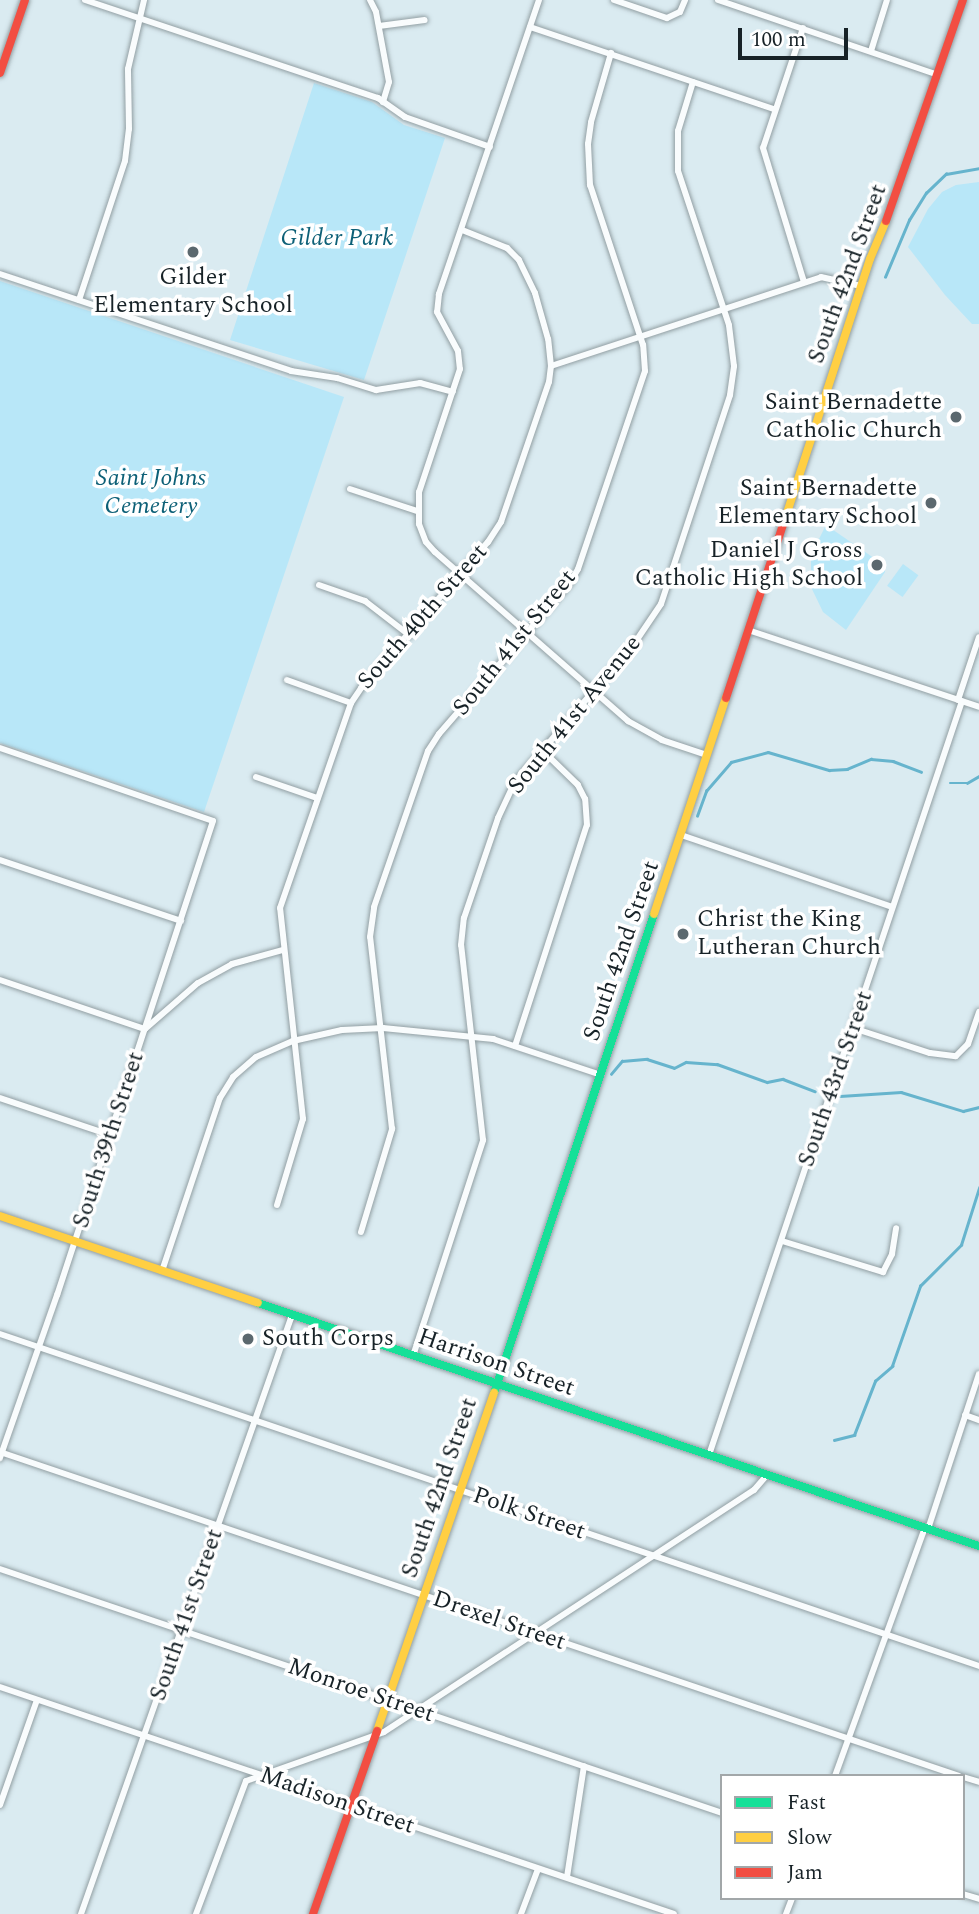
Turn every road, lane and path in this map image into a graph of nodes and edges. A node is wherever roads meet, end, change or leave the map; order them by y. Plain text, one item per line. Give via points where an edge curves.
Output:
1 (25, 0) edge
2 (85, 0) edge
3 (144, 0) edge
4 (370, 0) edge
5 (539, 0) edge
6 (614, 0) edge
7 (685, 0) edge
8 (718, 0) edge
9 (887, 0) edge
10 (963, 0) edge
11 (139, 18) junction
12 (425, 20) dead end
13 (379, 26) junction
14 (530, 26) junction
15 (803, 28) junction
16 (871, 51) junction
17 (611, 53) junction
18 (0, 73) edge
19 (938, 75) junction
20 (693, 82) junction
21 (383, 102) junction
22 (774, 109) junction
23 (490, 147) junction
24 (462, 230) junction
25 (0, 274) edge
26 (804, 282) junction
27 (861, 286) junction
28 (79, 300) junction
29 (723, 309) junction
30 (640, 336) junction
31 (551, 366) junction
32 (453, 392) junction
33 (350, 489) dead end
34 (417, 511) junction
35 (461, 575) junction
36 (319, 585) dead end
37 (748, 629) junction
38 (527, 633) junction
39 (409, 635) junction
40 (979, 637) edge
41 (287, 680) dead end
42 (594, 690) junction
43 (960, 701) junction
44 (351, 703) junction
45 (979, 707) edge
46 (0, 748) edge
47 (542, 750) junction
48 (707, 755) junction
49 (256, 777) dead end
50 (317, 798) junction
51 (681, 835) junction
52 (0, 860) edge
53 (892, 908) junction
54 (181, 921) junction
55 (283, 950) junction
56 (0, 980) edge
57 (979, 1012) edge
58 (383, 1028) junction
59 (853, 1028) junction
60 (145, 1030) junction
61 (472, 1035) junction
62 (293, 1041) junction
63 (515, 1046) junction
64 (601, 1075) junction
65 (0, 1098) edge
66 (110, 1135) junction
67 (277, 1205) dead end
68 (0, 1216) edge
69 (895, 1228) dead end
70 (360, 1232) dead end
71 (782, 1241) junction
72 (75, 1242) junction
73 (162, 1271) junction
74 (292, 1315) junction
75 (0, 1334) edge
76 (39, 1348) junction
77 (413, 1356) junction
78 (979, 1374) edge
79 (497, 1384) junction
80 (965, 1415) junction
81 (979, 1420) edge
82 (254, 1422) junction
83 (1, 1454) edge
84 (709, 1455) junction
85 (767, 1475) junction
86 (460, 1491) junction
87 (218, 1526) junction
88 (926, 1529) junction
89 (979, 1546) edge
90 (653, 1556) junction
91 (0, 1569) edge
92 (423, 1596) junction
93 (181, 1630) junction
94 (535, 1633) junction
95 (886, 1634) junction
96 (979, 1666) edge
97 (0, 1687) edge
98 (37, 1700) junction
99 (386, 1700) junction
100 (418, 1710) junction
101 (145, 1736) junction
102 (374, 1736) junction
103 (848, 1739) junction
104 (584, 1766) junction
105 (836, 1774) edge
106 (955, 1774) edge
107 (264, 1776) junction
108 (978, 1782) edge
109 (979, 1792) edge
110 (0, 1805) edge
111 (350, 1805) junction
112 (720, 1811) edge
113 (538, 1869) junction
114 (567, 1877) junction
115 (663, 1912) edge
116 (81, 1914) edge
117 (196, 1914) edge
118 (313, 1914) edge
119 (521, 1914) edge
120 (674, 1914) edge

1 - 18 street
2 - 11 street
3 - 11 street
4 - 13 street
5 - 14 street
6 - 7 street via 663,17 680,12
8 - 15 street
9 - 16 street
10 - 19 street, South 42nd Street
11 - 21 street
11 - 28 street via 128,69 125,161
12 - 13 street
13 - 21 street via 389,82
14 - 17 street
14 - 23 street
15 - 16 street
15 - 22 street
16 - 19 street
17 - 20 street
17 - 30 street, South 41st Street via 591,122 590,185
19 - 27 street, South 42nd Street via 900,190
20 - 22 street
20 - 29 street, South 41st Avenue via 678,131 678,171
21 - 23 street via 405,117
22 - 26 street via 764,141 764,159
23 - 24 street
24 - 31 street, South 40th Street via 507,248 519,260 535,293
24 - 32 street via 437,304 459,360
25 - 28 street
26 - 27 street via 832,278
26 - 29 street
27 - 37 street, South 42nd Street
28 - 32 street via 291,370 376,390 420,383
29 - 30 street
29 - 42 street, South 41st Avenue via 734,353 730,395 661,604 651,623
30 - 31 street
30 - 38 street, South 41st Street via 645,358 642,380 578,569
31 - 35 street, South 40th Street via 501,522
32 - 34 street via 419,492
33 - 34 street
34 - 35 street via 426,542
35 - 38 street
35 - 39 street, South 40th Street
36 - 39 street via 365,601
37 - 43 street
37 - 48 street, South 42nd Street
38 - 42 street
38 - 58 street, South 41st Street via 439,734 417,779 370,925
39 - 44 street, South 40th Street
40 - 43 street, South 43rd Street
41 - 44 street
42 - 47 street, South 41st Avenue
42 - 48 street via 647,733
43 - 45 street
43 - 53 street, South 43rd Street
44 - 50 street, South 40th Street
46 - 54 street, South 39th Street via 214,821
47 - 61 street, South 41st Avenue via 506,799 464,918 461,945
47 - 63 street via 578,785 585,799 587,825
48 - 51 street, South 42nd Street
49 - 50 street
50 - 55 street, South 40th Street via 281,908
51 - 53 street
51 - 64 street, South 42nd Street
52 - 54 street
53 - 59 street, South 43rd Street
54 - 60 street, South 39th Street
55 - 60 street via 232,964 198,983
55 - 62 street, South 40th Street
56 - 60 street
57 - 59 street via 968,1044 956,1056 930,1053
58 - 61 street
58 - 62 street via 342,1030
58 - 70 street, South 41st Street via 392,1129
59 - 71 street, South 43rd Street
60 - 66 street, South 39th Street
61 - 63 street
61 - 77 street, South 41st Avenue via 482,1140
62 - 67 street, South 40th Street via 303,1119
62 - 73 street via 256,1057 225,1087
63 - 64 street
64 - 79 street, South 42nd Street
65 - 66 street
66 - 72 street, South 39th Street
68 - 72 street, Harrison Street
69 - 71 street via 892,1254 883,1272
71 - 84 street, South 43rd Street
72 - 73 street, Harrison Street
72 - 76 street, South 39th Street
73 - 74 street, Harrison Street
74 - 77 street, Harrison Street
74 - 82 street, South 41st Street
75 - 76 street, Polk Street
76 - 82 street, Polk Street
76 - 83 street, South 39th Street
77 - 79 street, Harrison Street
78 - 80 street
79 - 84 street, Harrison Street
79 - 86 street, South 42nd Street
80 - 81 street
80 - 88 street
82 - 86 street, Polk Street
82 - 87 street, South 41st Street
83 - 87 street, Drexel Street
84 - 85 street, Harrison Street
85 - 88 street, Harrison Street
85 - 90 street via 754,1490
86 - 90 street, Polk Street
86 - 92 street, South 42nd Street
87 - 92 street, Drexel Street
87 - 93 street, South 41st Street
88 - 89 street, Harrison Street
88 - 95 street
90 - 94 street
90 - 95 street, Polk Street
91 - 93 street, Monroe Street
92 - 94 street, Drexel Street
92 - 99 street, South 42nd Street
93 - 99 street, Monroe Street
93 - 101 street, South 41st Street
94 - 100 street
94 - 103 street, Drexel Street
95 - 96 street, Polk Street
95 - 103 street
97 - 98 street, Madison Street
98 - 101 street, Madison Street
98 - 110 street
99 - 100 street, Monroe Street
99 - 102 street, South 42nd Street
100 - 102 street
100 - 104 street, Monroe Street
101 - 107 street, Madison Street
101 - 116 street, South 41st Street
102 - 107 street
102 - 111 street, South 42nd Street
103 - 105 street
103 - 106 street, Drexel Street
104 - 112 street, Monroe Street
104 - 114 street
107 - 111 street, Madison Street
107 - 117 street via 246,1781 240,1789
108 - 109 street
111 - 113 street, Madison Street
111 - 118 street, South 42nd Street
113 - 114 street, Madison Street
113 - 119 street
114 - 115 street, Madison Street
115 - 120 street, Madison Street

